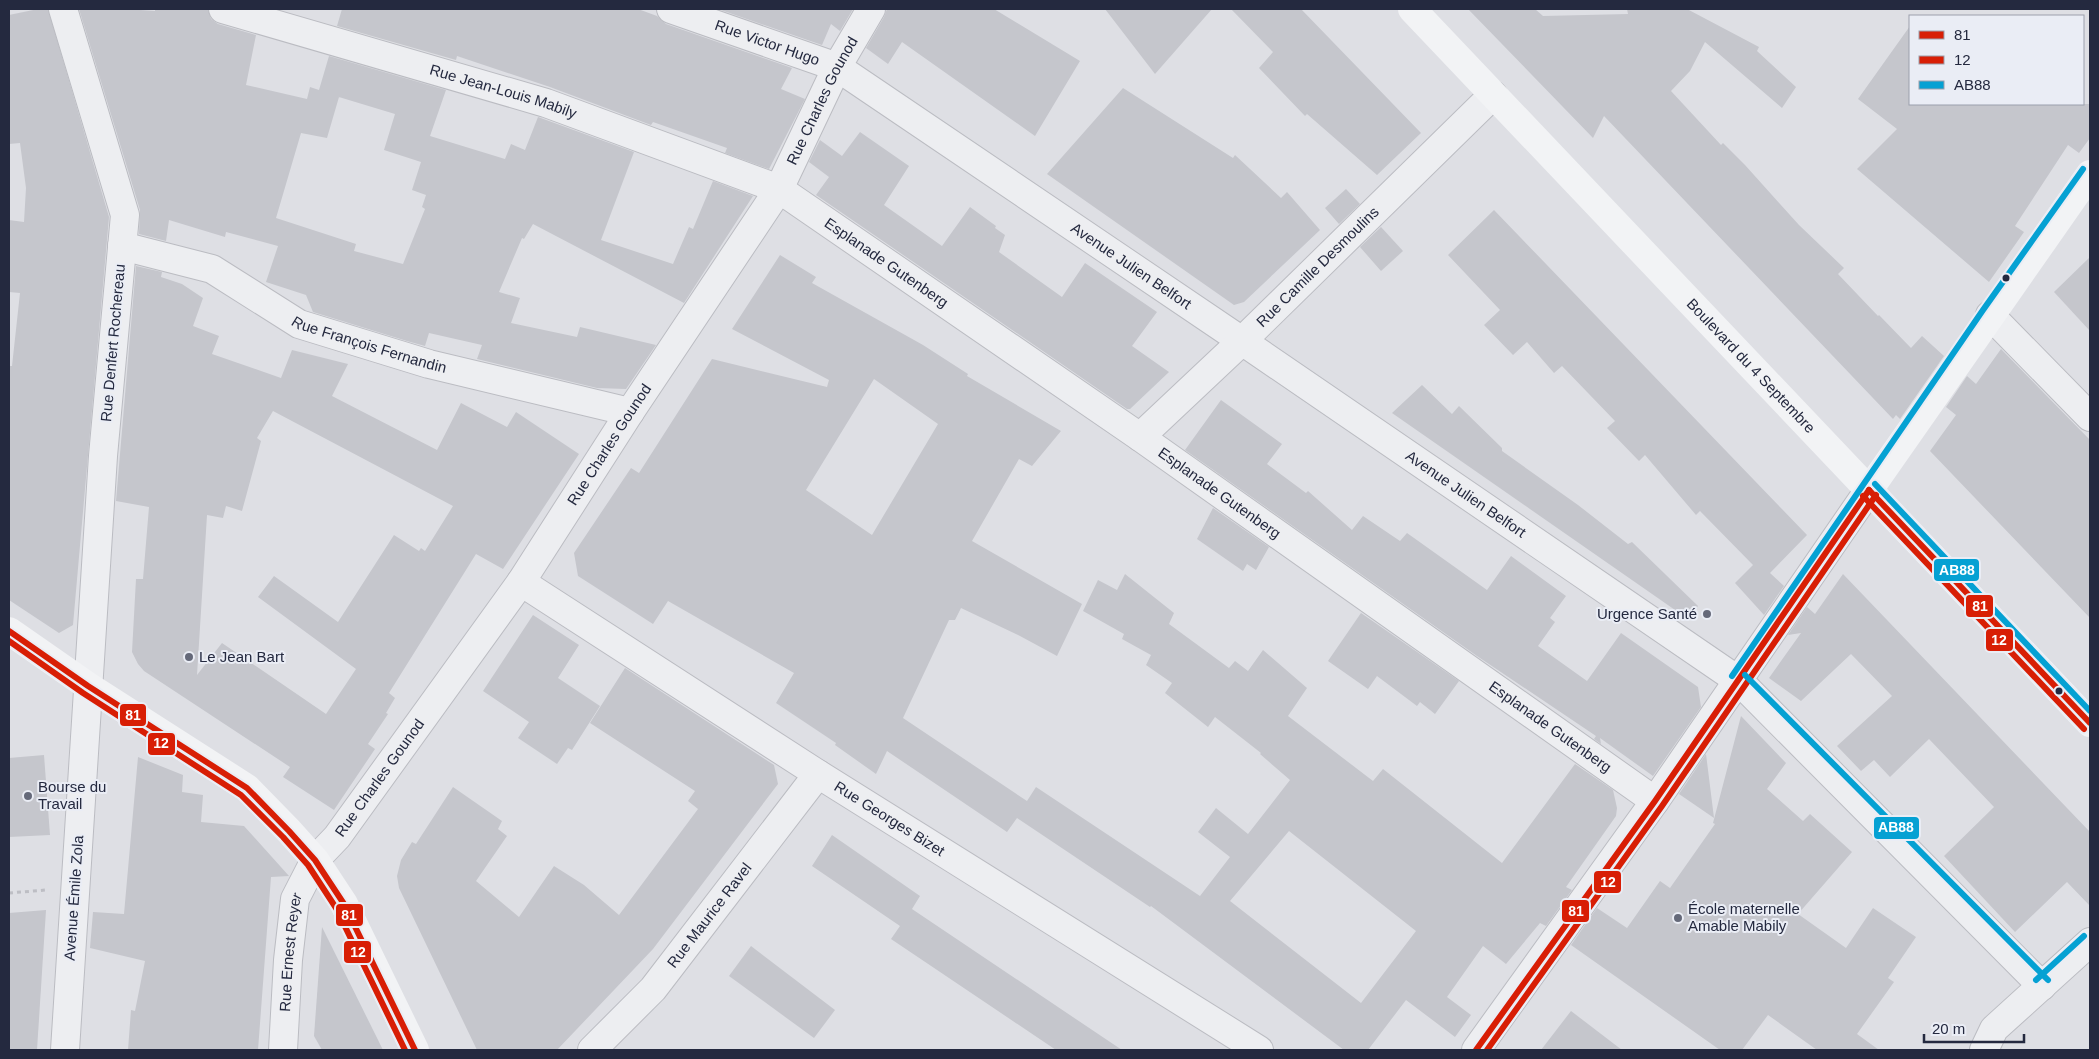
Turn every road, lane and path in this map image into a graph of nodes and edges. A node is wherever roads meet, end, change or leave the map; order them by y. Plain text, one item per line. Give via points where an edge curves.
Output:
1 (63, 9) edge
2 (223, 9) edge
3 (671, 9) edge
4 (871, 9) edge
5 (1412, 9) edge
6 (837, 67) junction
7 (1493, 94) junction
8 (2090, 174) edge
9 (780, 189) junction
10 (122, 246) junction
11 (1990, 314) junction
12 (1242, 341) junction
13 (630, 412) junction
14 (2090, 417) edge
15 (1140, 437) junction
16 (1869, 490) junction
17 (521, 582) junction
18 (9, 631) edge
19 (1739, 681) junction
20 (88, 686) junction
21 (2090, 722) edge
22 (818, 774) junction
23 (1656, 801) junction
24 (315, 860) junction
25 (2090, 942) edge
26 (2042, 986) junction
27 (65, 1050) edge
28 (283, 1050) edge
29 (414, 1050) edge
30 (592, 1050) edge
31 (1259, 1050) edge
32 (1476, 1050) edge
33 (1984, 1050) edge

1 - 10 street, Rue Denfert Rochereau via 125,214
2 - 9 street, Rue Jean-Louis Mabily via 546,103
3 - 6 street, Rue Victor Hugo
4 - 6 street, Rue Charles Gounod
5 - 7 street, Boulevard du 4 Septembre
6 - 9 street, Rue Charles Gounod
6 - 12 street, Avenue Julien Belfort
7 - 12 street, Rue Camille Desmoulins
7 - 16 street, Boulevard du 4 Septembre
8 - 11 street
9 - 13 street, Rue Charles Gounod
9 - 15 street, Esplanade Gutenberg
10 - 13 street, Rue François Fernandin via 212,270 299,324 429,364
10 - 20 street, Rue Denfert Rochereau via 103,456
11 - 14 street
11 - 16 street
12 - 15 street, Rue Camille Desmoulins
12 - 19 street, Avenue Julien Belfort
13 - 17 street, Rue Charles Gounod
15 - 23 street, Esplanade Gutenberg
16 - 19 street
16 - 21 street, Boulevard du 4 Septembre
17 - 22 street, Rue Georges Bizet
17 - 24 street, Rue Charles Gounod via 337,837
18 - 20 street
19 - 23 street
19 - 26 street, Avenue Julien Belfort
20 - 24 street via 247,788
20 - 27 street, Avenue Émile Zola
22 - 30 street, Rue Maurice Ravel via 653,989
22 - 31 street, Rue Georges Bizet
23 - 32 street
24 - 28 street, Rue Ernest Reyer via 295,899
24 - 29 street via 344,904
25 - 26 street
26 - 33 street via 1994,1029

